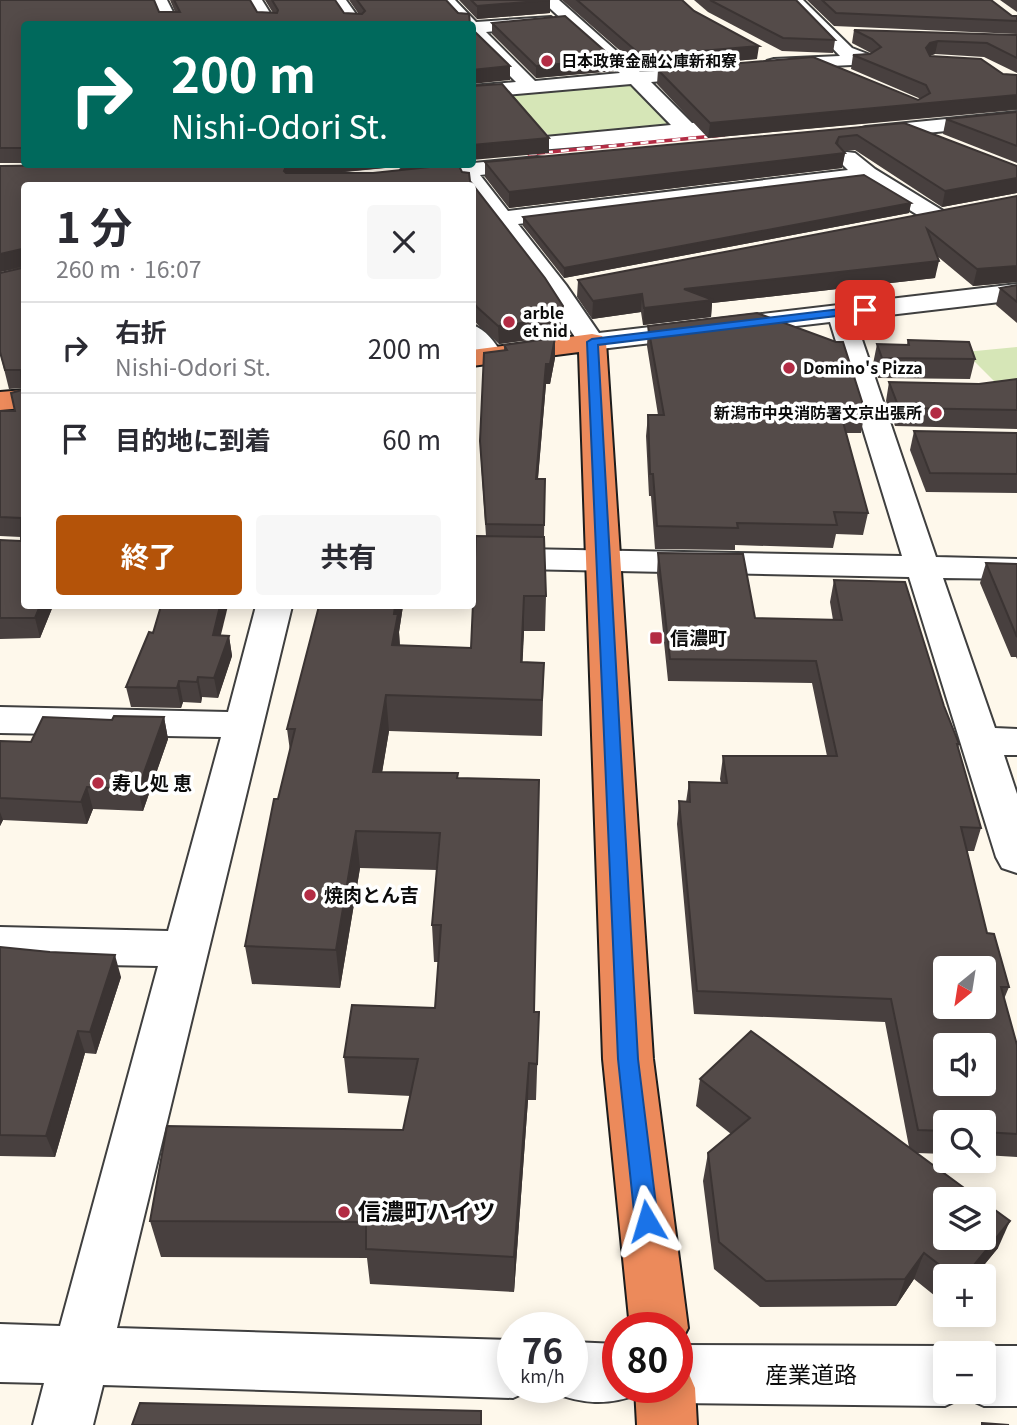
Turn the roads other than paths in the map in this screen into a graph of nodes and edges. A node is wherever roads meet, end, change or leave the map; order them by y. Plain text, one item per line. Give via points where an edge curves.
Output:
1 (159, 0) edge
2 (254, 0) edge
3 (338, 0) edge
4 (446, 0) edge
5 (550, 0) edge
6 (794, 0) edge
7 (568, 19) junction
8 (170, 21) edge
9 (267, 21) edge
10 (353, 21) edge
11 (466, 21) edge
12 (476, 27) edge
13 (476, 31) edge
14 (826, 34) junction
15 (853, 35) edge
16 (762, 60) edge
17 (814, 62) junction
18 (732, 69) edge
19 (635, 77) junction
20 (852, 79) edge
21 (531, 87) junction
22 (476, 92) edge
23 (1017, 118) edge
24 (898, 130) junction
25 (689, 132) junction
26 (946, 144) edge
27 (476, 160) edge
28 (476, 160) edge
29 (430, 168) edge
30 (469, 168) edge
31 (867, 174) junction
32 (386, 177) edge
33 (964, 212) edge
34 (937, 217) junction
35 (501, 219) junction
36 (910, 222) edge
37 (1017, 292) edge
38 (840, 313) junction
39 (592, 342) junction
40 (481, 356) edge
41 (21, 399) edge
42 (0, 401) edge
43 (476, 558) edge
44 (601, 560) junction
45 (924, 567) junction
46 (1017, 569) edge
47 (273, 609) edge
48 (0, 720) edge
49 (244, 725) junction
50 (998, 741) edge
51 (1017, 857) edge
52 (0, 945) edge
53 (185, 949) junction
54 (657, 1312) edge
55 (0, 1353) edge
56 (80, 1356) junction
57 (497, 1369) edge
58 (693, 1374) edge
59 (933, 1376) edge
60 (996, 1376) edge
61 (1017, 1376) edge
62 (666, 1403) edge
63 (63, 1425) edge
64 (667, 1425) edge

1 - 8 street
2 - 9 street
3 - 10 street
4 - 11 street
5 - 7 street
6 - 14 street
7 - 12 street
7 - 19 street
13 - 21 street
14 - 15 street
14 - 17 street via 846,52 873,61
16 - 17 street
17 - 20 street
18 - 19 street
19 - 21 street
19 - 25 street
21 - 22 street
23 - 24 street
24 - 26 street
24 - 31 street via 836,138
25 - 27 street via 768,132
25 - 28 street
29 - 32 street
30 - 35 street
31 - 34 street
31 - 35 street
33 - 34 street
34 - 36 street
35 - 39 street via 566,288
37 - 38 street
38 - 39 street
38 - 45 street via 879,389 895,438
39 - 40 highway
39 - 44 highway
41 - 42 highway
43 - 44 street
44 - 45 street
44 - 54 highway via 628,1059
45 - 46 street
45 - 50 street
47 - 49 street
48 - 49 street
49 - 53 street
50 - 51 street
52 - 53 street
53 - 56 street
55 - 56 street
56 - 57 street
56 - 63 street
58 - 59 street, 産業道路
60 - 61 street
62 - 64 highway

